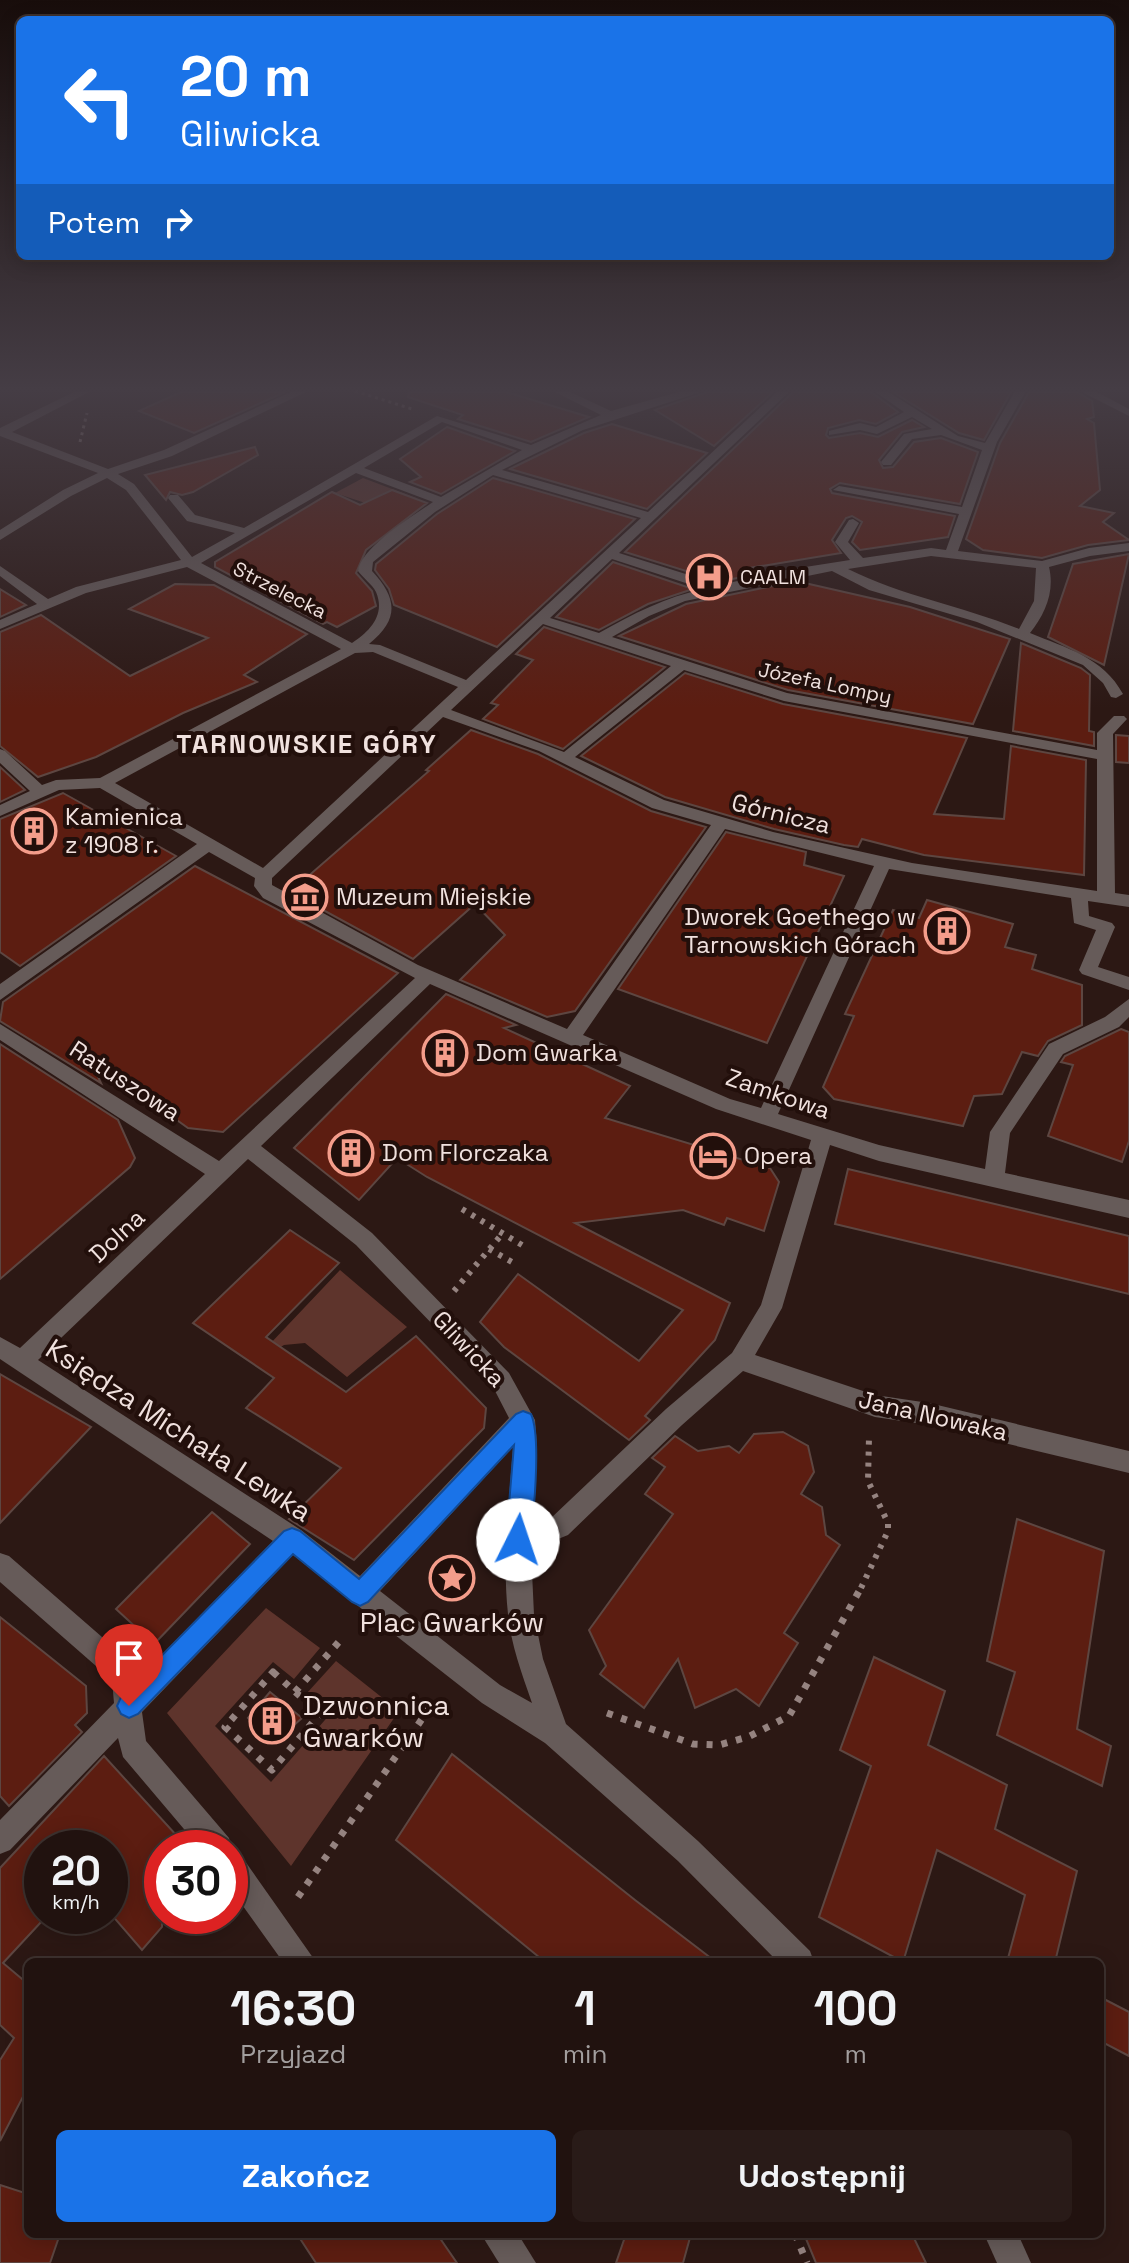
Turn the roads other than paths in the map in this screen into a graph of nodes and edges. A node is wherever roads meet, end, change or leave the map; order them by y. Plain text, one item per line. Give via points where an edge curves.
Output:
1 (61, 497) edge
2 (138, 497) edge
3 (307, 497) edge
4 (429, 497) edge
5 (452, 497) edge
6 (581, 497) edge
7 (674, 497) edge
8 (879, 497) edge
9 (971, 497) edge
10 (174, 498) dead end
11 (443, 502) junction
12 (966, 511) junction
13 (652, 517) junction
14 (853, 523) dead end
15 (245, 532) junction
16 (0, 536) edge
17 (1129, 547) edge
18 (951, 554) junction
19 (611, 555) junction
20 (190, 563) junction
21 (861, 564) junction
22 (1042, 565) junction
23 (836, 568) junction
24 (0, 570) edge
25 (706, 585) dead end
26 (45, 604) junction
27 (543, 620) junction
28 (0, 625) edge
29 (1023, 633) junction
30 (599, 639) junction
31 (352, 649) junction
32 (681, 665) junction
33 (467, 686) junction
34 (1122, 693) edge
35 (440, 711) junction
36 (1124, 721) edge
37 (0, 754) edge
38 (1105, 756) junction
39 (564, 759) junction
40 (103, 783) junction
41 (40, 792) junction
42 (0, 811) edge
43 (721, 823) junction
44 (209, 844) junction
45 (884, 862) junction
46 (264, 876) junction
47 (1079, 893) junction
48 (1106, 897) junction
49 (1129, 901) edge
50 (428, 976) junction
51 (1129, 984) edge
52 (0, 993) edge
53 (1129, 1006) edge
54 (0, 1031) edge
55 (571, 1038) junction
56 (766, 1118) junction
57 (822, 1138) junction
58 (249, 1148) junction
59 (222, 1174) junction
60 (994, 1179) junction
61 (1129, 1209) edge
62 (0, 1347) edge
63 (740, 1360) junction
64 (21, 1361) junction
65 (523, 1420) junction
66 (1129, 1462) edge
67 (292, 1539) junction
68 (518, 1540) junction
69 (0, 1565) edge
70 (360, 1594) junction
71 (129, 1706) junction
72 (555, 1733) junction
73 (204, 1830) edge
74 (0, 1840) edge
75 (248, 1889) edge
76 (298, 1958) edge
77 (795, 1958) edge
78 (501, 2238) edge
79 (1003, 2238) edge
80 (519, 2263) edge
81 (1014, 2263) edge

1 - 16 street
2 - 20 street, Strzelecka
3 - 15 street
4 - 11 street
5 - 11 street
6 - 13 street
7 - 13 street
8 - 12 street
9 - 12 street
10 - 15 street via 191,518
11 - 31 street via 366,562 365,571 381,590 386,611 375,633
12 - 18 street
13 - 19 street
14 - 21 street via 841,542
15 - 20 street
17 - 22 street
18 - 21 street via 924,552
18 - 22 street
19 - 25 street
19 - 27 street
20 - 26 street
20 - 31 street, Strzelecka
21 - 23 street
22 - 29 street via 1044,588 1035,619
23 - 29 street via 874,587
23 - 30 street via 712,589 644,613
24 - 26 street
26 - 28 street
27 - 30 street, Józefa Lompy
27 - 33 street
29 - 34 street via 1095,666
30 - 32 street, Józefa Lompy
31 - 33 street, Strzelecka via 375,648
31 - 40 street
32 - 38 street, Józefa Lompy via 816,705
32 - 39 street
33 - 35 street
34 - 36 street via 1107,703
35 - 39 street, Górnicza
35 - 46 street
36 - 38 street via 1106,729
37 - 41 street
38 - 48 street
39 - 43 street, Górnicza via 649,800
40 - 41 street via 56,785
40 - 44 street
41 - 42 street
43 - 45 street, Górnicza
43 - 55 street
44 - 46 street
44 - 52 street
45 - 47 street, Górnicza
45 - 56 street
46 - 50 street via 264,889 283,902
47 - 48 street, Górnicza
47 - 51 street via 1080,919 1106,927 1088,970
48 - 49 street, Górnicza
50 - 55 street, Zamkowa
50 - 58 street
53 - 60 street via 1112,1022 1056,1049 1000,1132
54 - 59 street, Ratuszowa
55 - 56 street, Zamkowa
56 - 57 street, Zamkowa
57 - 60 street, Zamkowa
57 - 63 street via 771,1308
58 - 59 street, Dolna
58 - 65 street, Gliwicka via 364,1239 501,1380
59 - 64 street, Dolna
60 - 61 street, Zamkowa
62 - 64 street, Księdza Michała Lewka
63 - 66 street, Jana Nowaka via 875,1406
63 - 68 street via 559,1527
64 - 67 street, Księdza Michała Lewka
65 - 68 street
65 - 70 street
67 - 70 street, Księdza Michała Lewka
67 - 71 street
68 - 72 street via 521,1615
69 - 71 street via 124,1673
70 - 72 street via 491,1694
71 - 73 street via 133,1747
71 - 74 street
72 - 77 street via 688,1851
75 - 76 street
78 - 80 street
79 - 81 street

